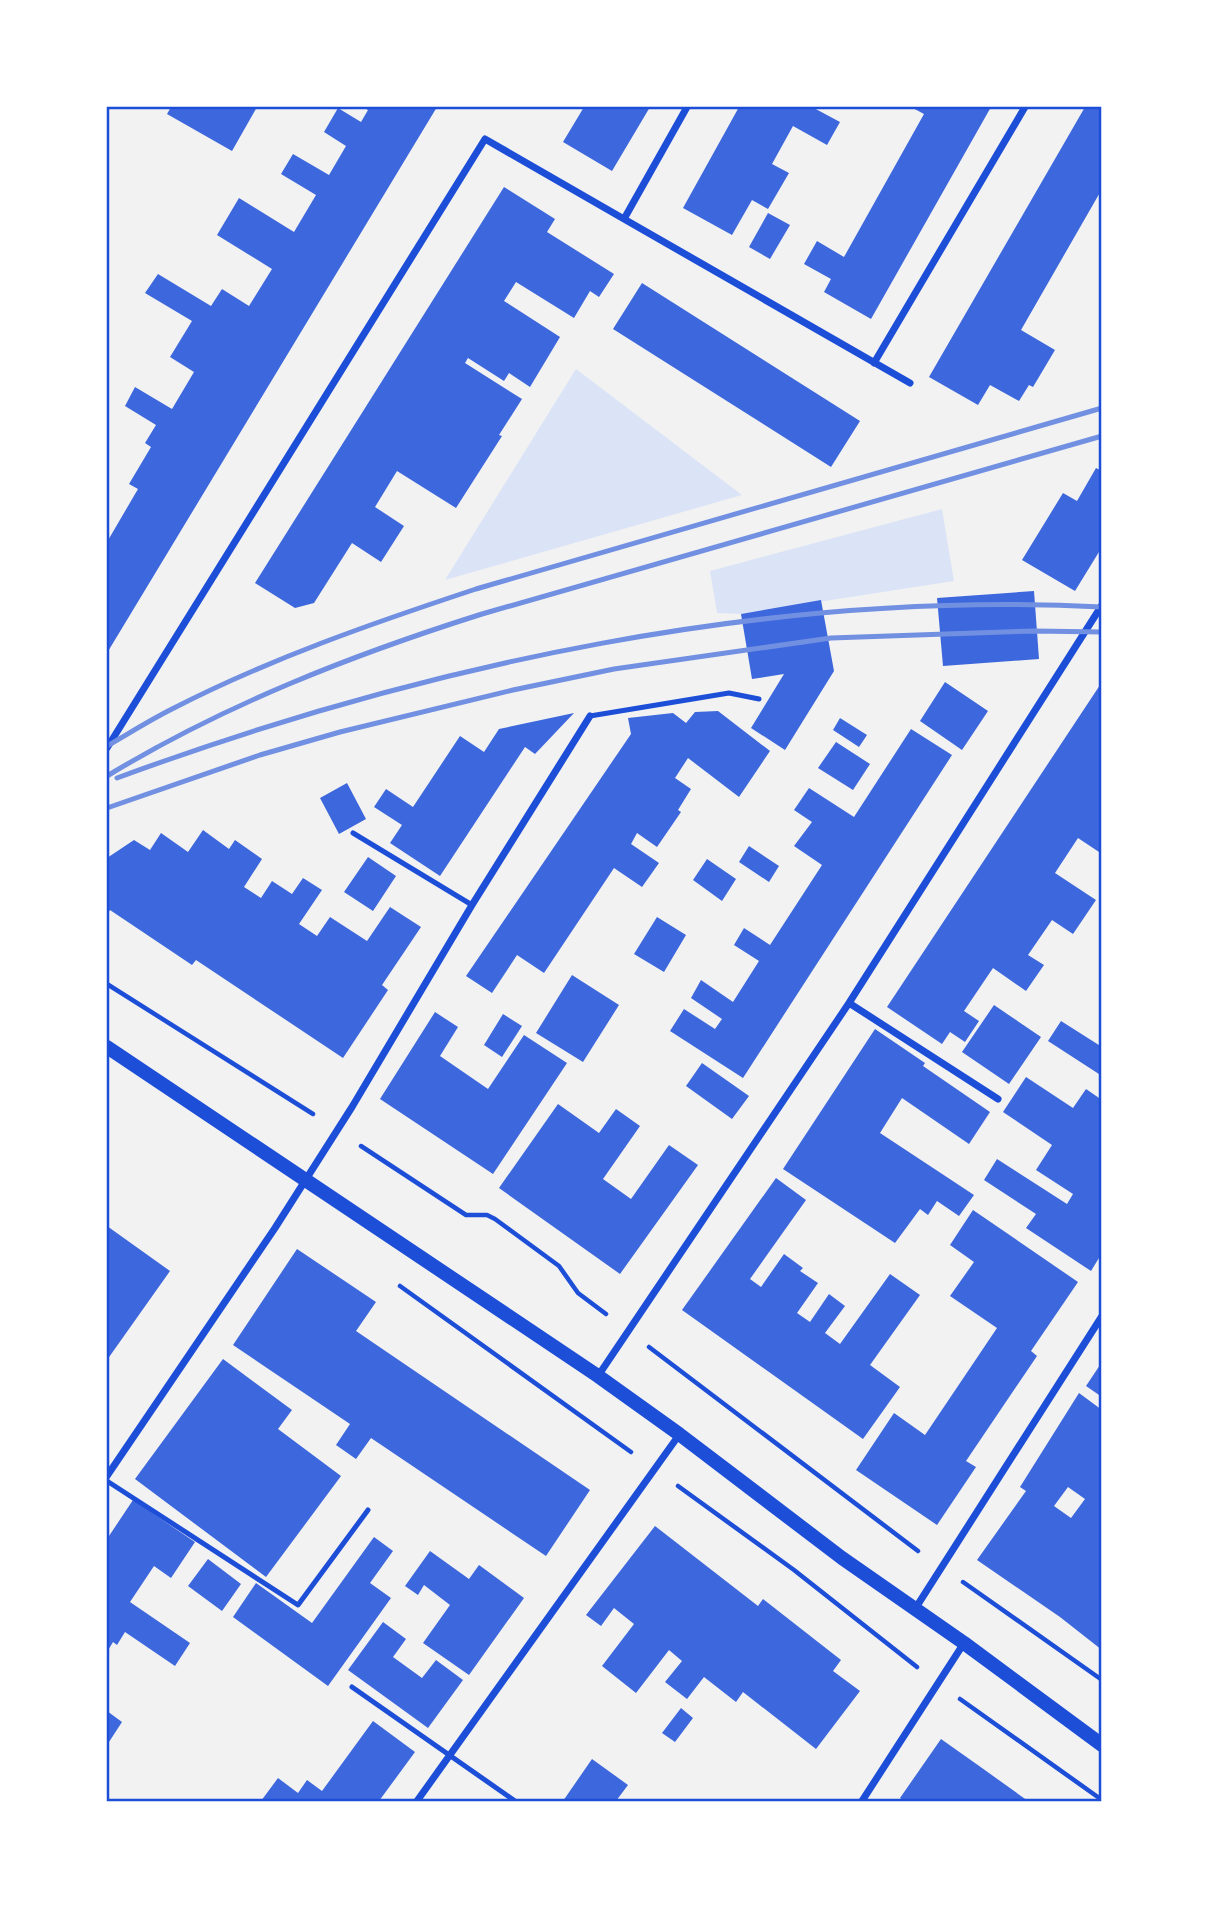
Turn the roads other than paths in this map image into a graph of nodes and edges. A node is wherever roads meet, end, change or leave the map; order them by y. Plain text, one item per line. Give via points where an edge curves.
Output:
1 (687, 107) edge
2 (1025, 107) edge
3 (624, 219) junction
4 (874, 363) junction
5 (910, 383) dead end
6 (1102, 605) edge
7 (760, 699) dead end
8 (590, 716) joint
9 (107, 748) edge
10 (353, 833) dead end
11 (472, 905) junction
12 (849, 1003) junction
13 (107, 1047) edge
14 (998, 1099) dead end
15 (304, 1178) junction
16 (1102, 1316) edge
17 (598, 1376) junction
18 (679, 1434) junction
19 (107, 1478) edge
20 (368, 1510) dead end
21 (915, 1609) junction
22 (964, 1643) junction
23 (352, 1687) dead end
24 (1102, 1745) edge
25 (450, 1755) junction
26 (417, 1801) edge
27 (515, 1801) edge
28 (862, 1801) edge

1 - 3 street
2 - 4 street
3 - 4 street
3 - 9 street via 485,139
4 - 5 street
6 - 12 street
7 - 8 lane via 729,693
8 - 11 street
10 - 11 lane
11 - 15 street via 352,1107
12 - 14 street
12 - 17 street
13 - 15 main road
15 - 17 main road
15 - 19 street
16 - 21 street
17 - 18 main road
18 - 21 main road
18 - 25 street
19 - 20 lane via 298,1605
21 - 22 main road
22 - 24 main road
22 - 28 street
23 - 25 lane
25 - 26 street
25 - 27 lane

